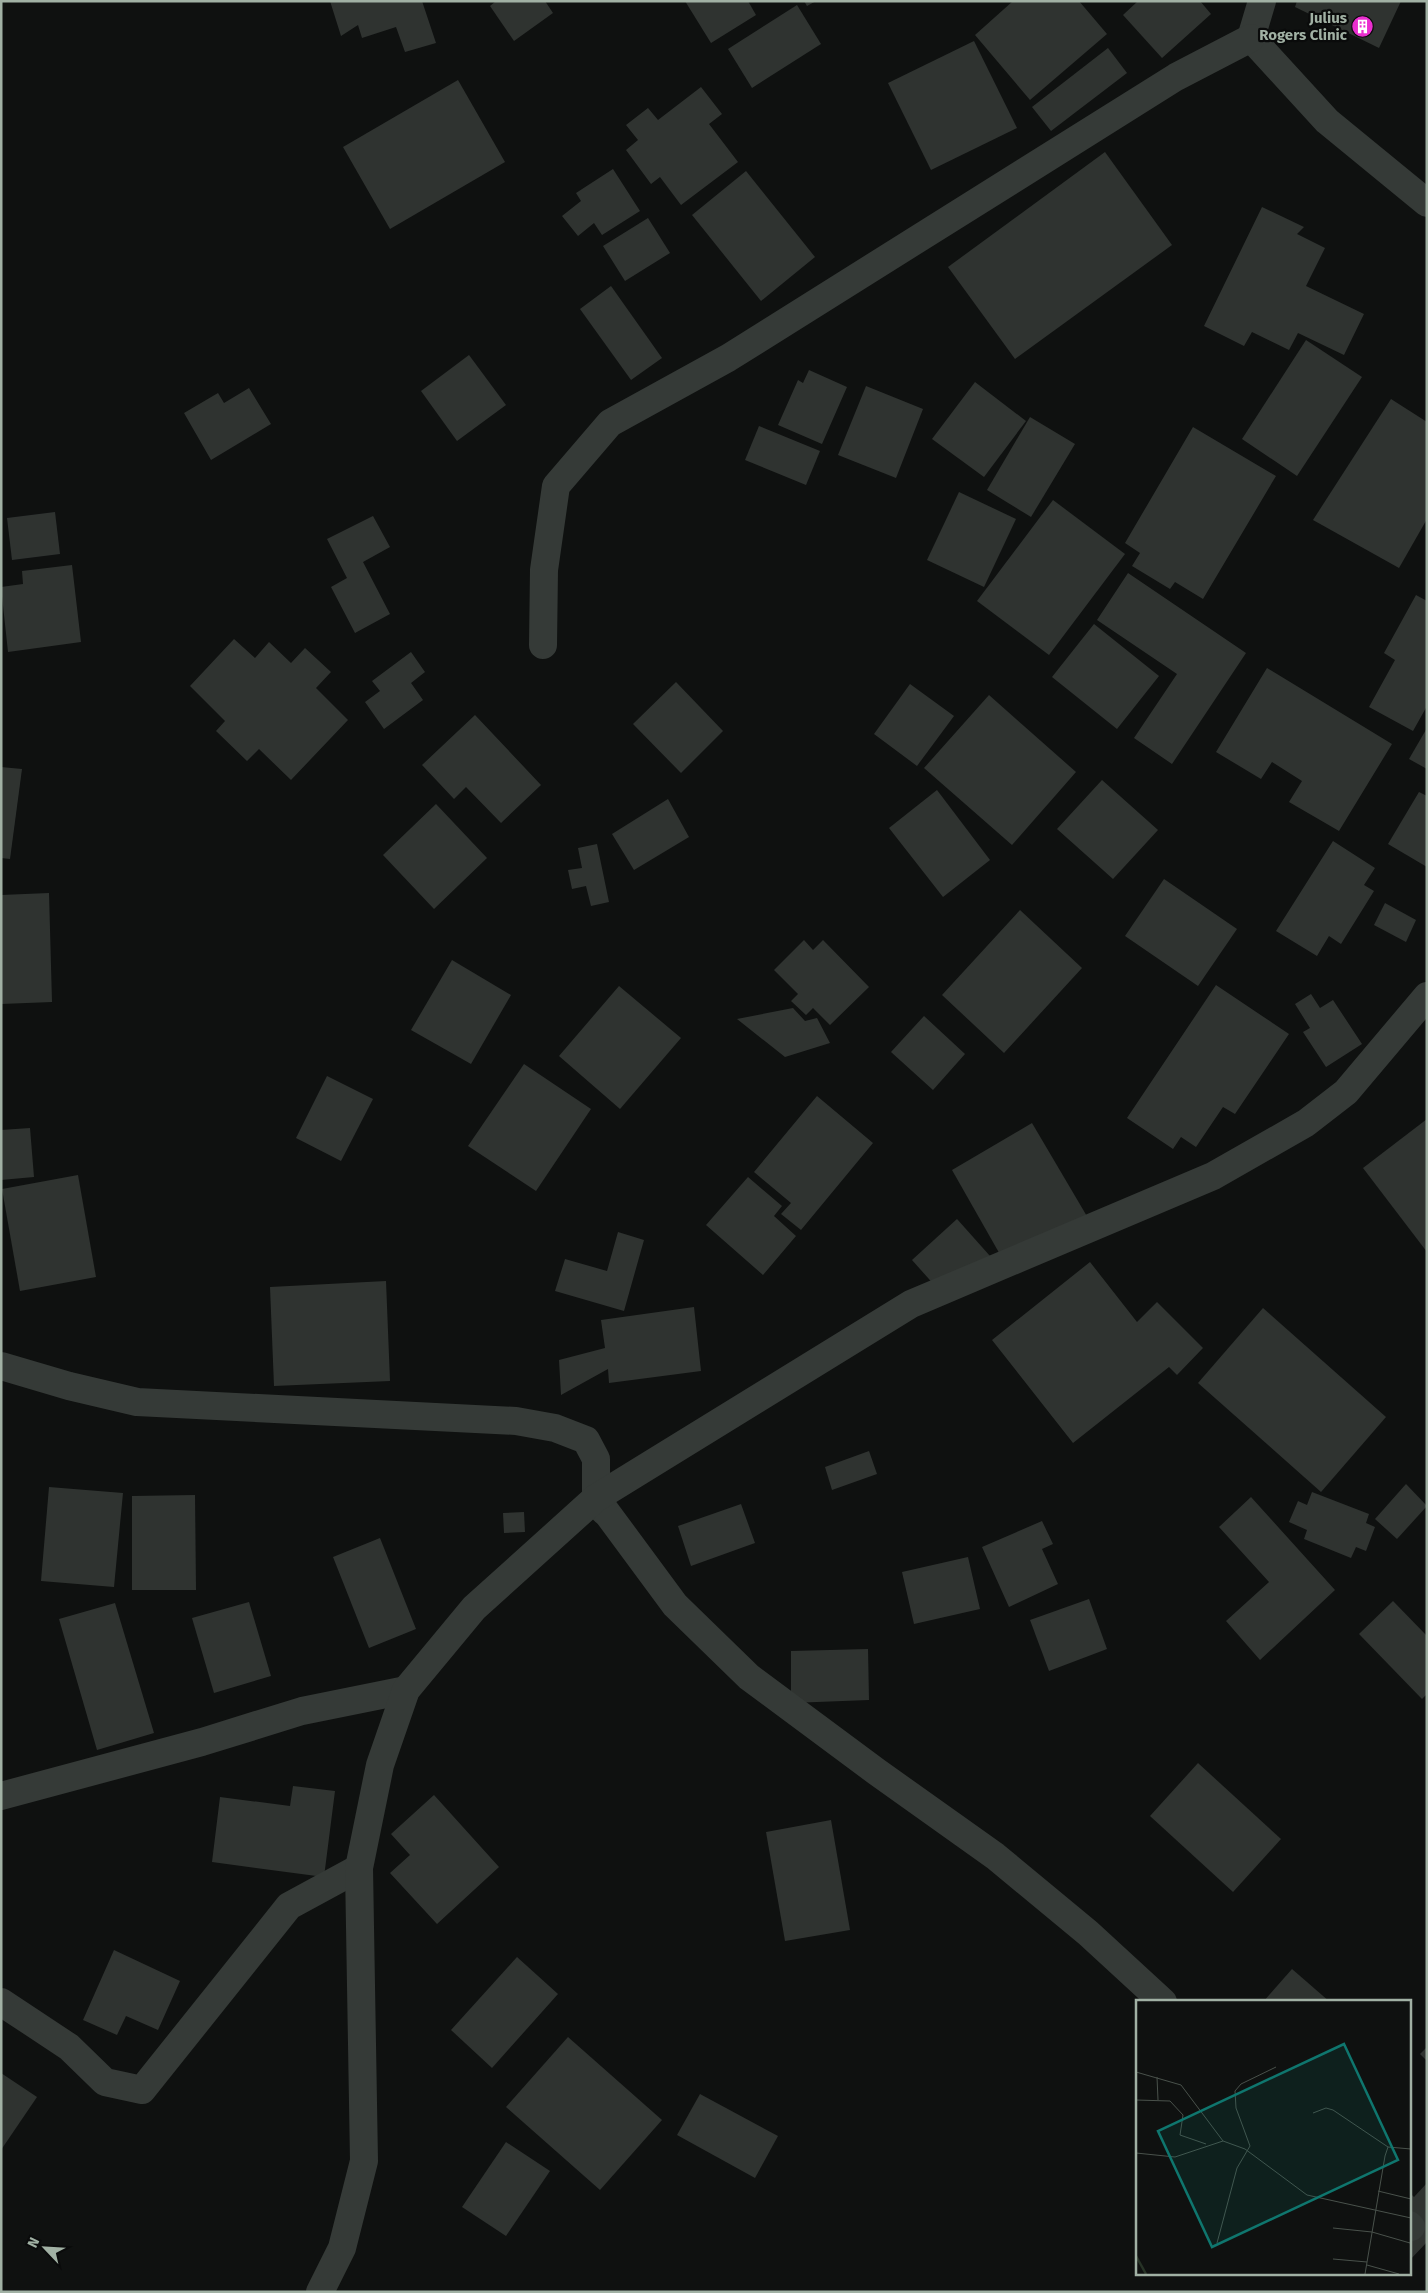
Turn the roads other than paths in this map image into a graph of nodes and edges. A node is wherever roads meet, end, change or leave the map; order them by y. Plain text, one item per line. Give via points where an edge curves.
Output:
1 (1262, 1) edge
2 (1251, 38) junction
3 (1427, 203) edge
4 (543, 644) dead end
5 (1427, 996) edge
6 (1, 1366) edge
7 (596, 1498) junction
8 (406, 1690) junction
9 (1, 1796) edge
10 (359, 1868) junction
11 (1161, 2000) edge
12 (1, 2002) edge
13 (320, 2292) edge

1 - 2 street
2 - 3 street via 1327,121
2 - 4 street via 1176,77 745,347 610,424 556,486 544,570
5 - 7 street via 1346,1092 1306,1123 1213,1176 911,1304
6 - 7 street via 137,1402 516,1421 555,1428 586,1440 596,1459
7 - 8 street via 474,1608
7 - 11 street via 675,1605 749,1677 995,1856 1088,1933
8 - 9 street via 302,1711 202,1742
8 - 10 street via 380,1765
10 - 12 street via 289,1906 142,2090 105,2082 69,2047
10 - 13 street via 364,2161 342,2248

